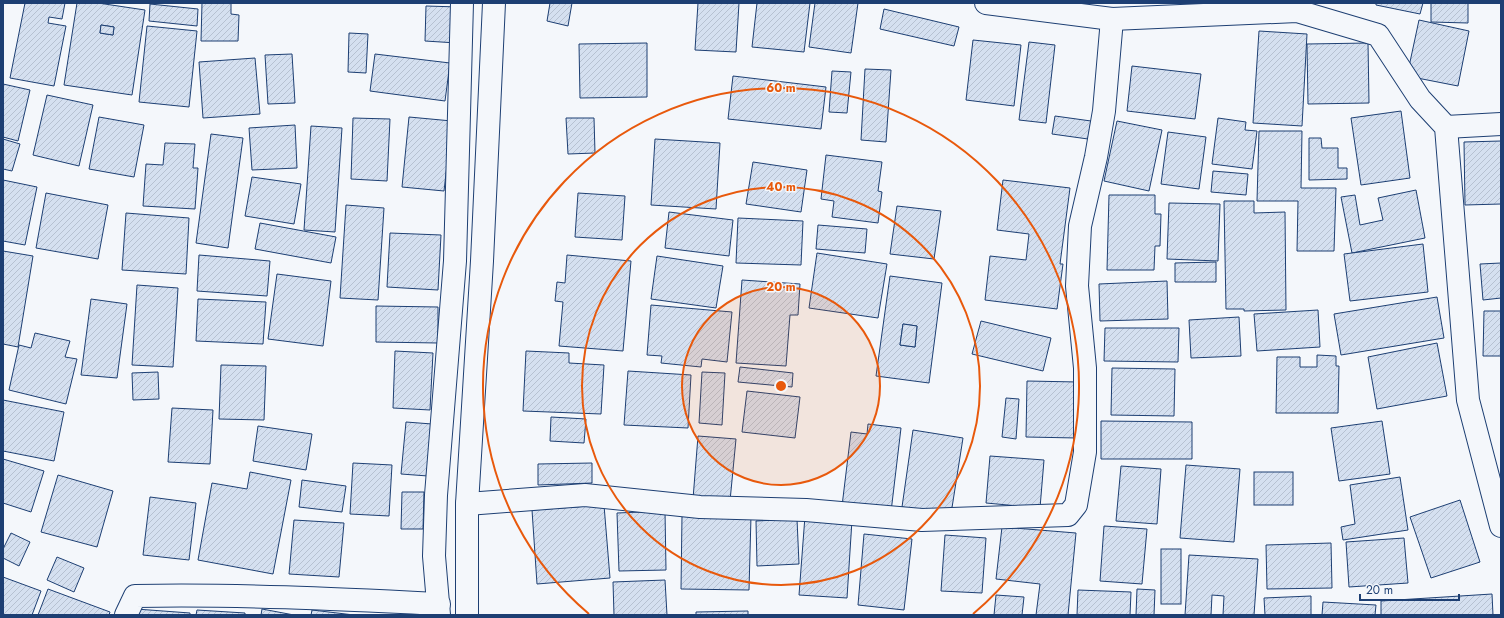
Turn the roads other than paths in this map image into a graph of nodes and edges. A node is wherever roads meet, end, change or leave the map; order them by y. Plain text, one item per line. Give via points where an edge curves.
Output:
1 (462, 3) edge
2 (494, 3) edge
3 (986, 3) edge
4 (1112, 19) junction
5 (1501, 124) edge
6 (1446, 127) junction
7 (467, 504) junction
8 (1501, 526) edge
9 (439, 610) edge
10 (126, 615) edge
11 (467, 615) edge

1 - 9 street via 455,261 436,496 434,556
2 - 7 street
3 - 4 street
4 - 6 street via 1297,11 1378,35 1420,99
4 - 7 street via 1104,111 1080,226 1077,286 1085,368 1086,452 1076,504 1068,515 922,520 806,510 700,507 585,495
5 - 6 street
6 - 8 street via 1468,400
7 - 11 street
9 - 10 street via 375,600 217,595 135,596

